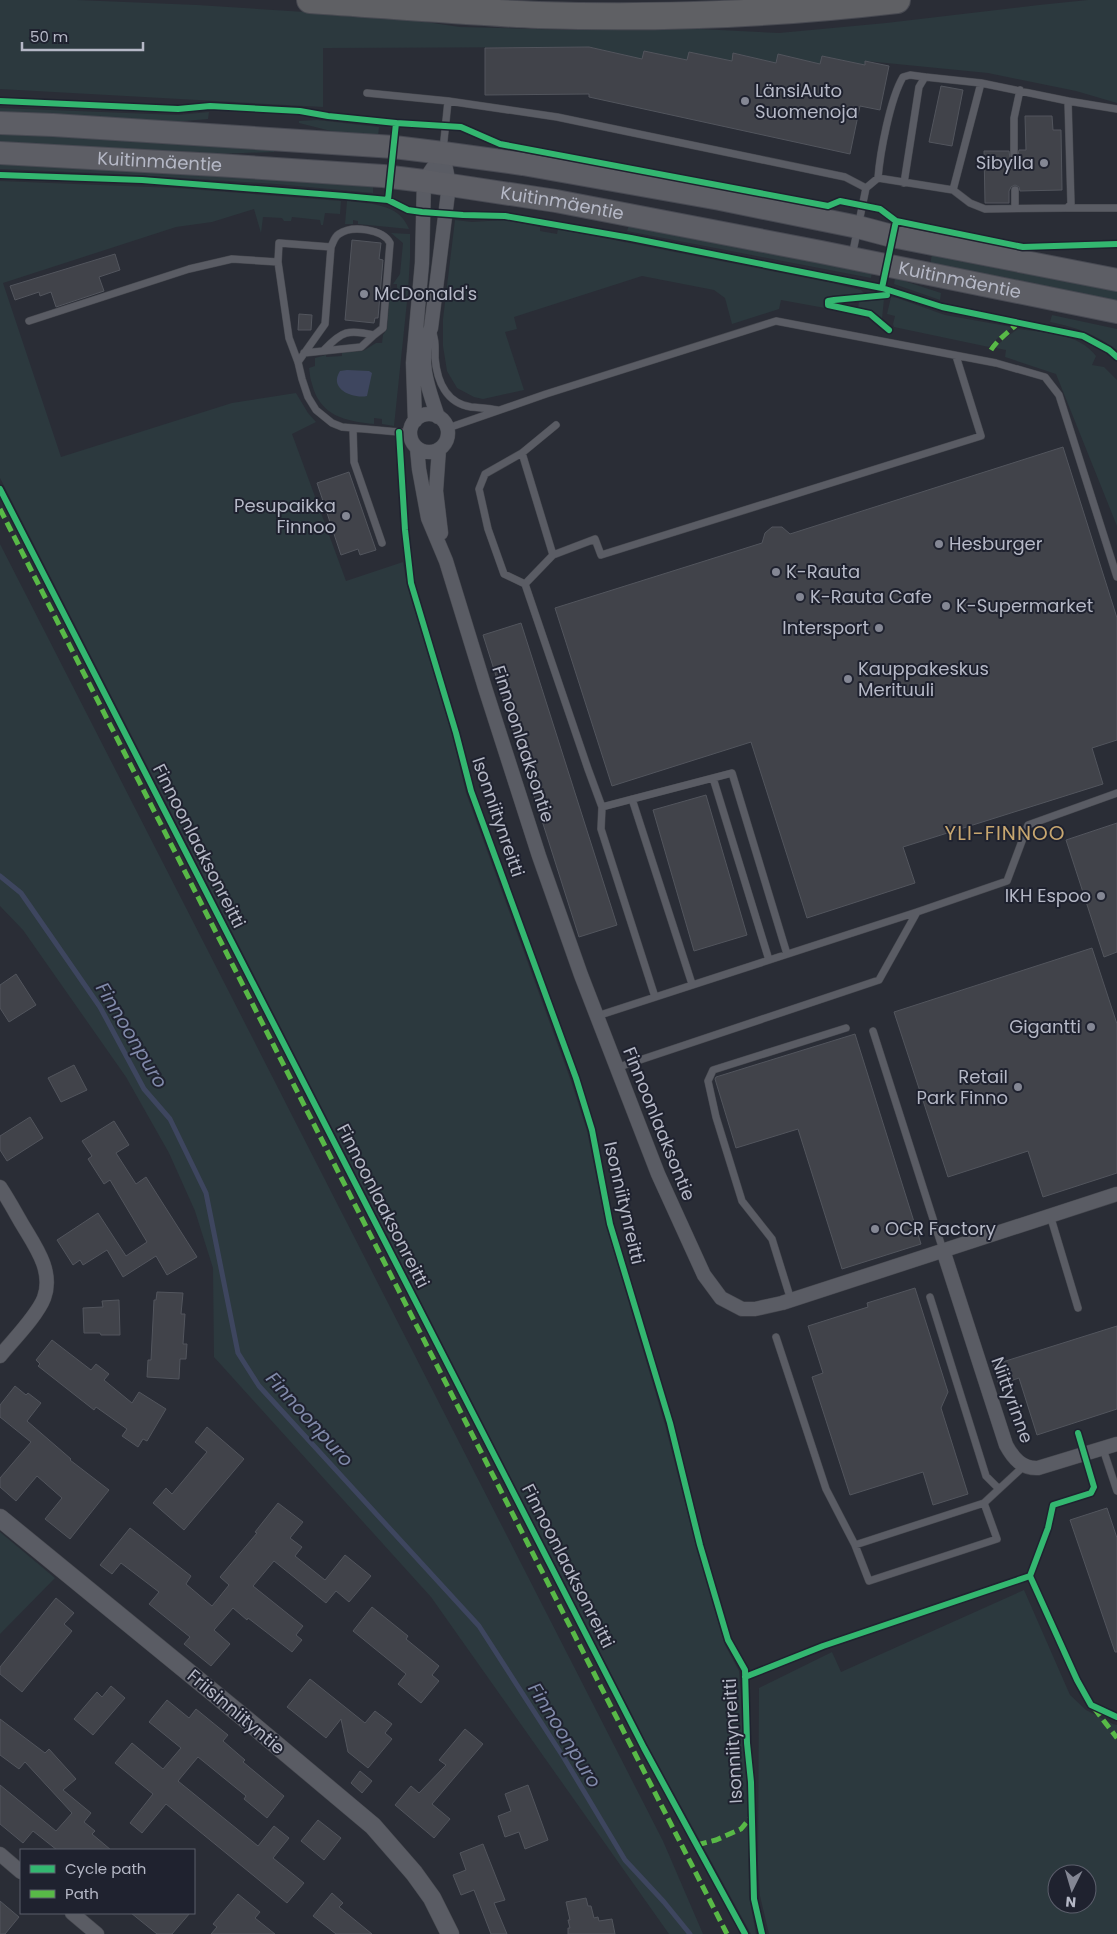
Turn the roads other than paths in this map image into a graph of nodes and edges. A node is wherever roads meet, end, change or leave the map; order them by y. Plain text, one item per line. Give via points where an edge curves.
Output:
1 (310, 0) edge
2 (655, 0) edge
3 (897, 0) edge
4 (539, 15) junction
5 (925, 77) junction
6 (980, 83) junction
7 (1020, 90) junction
8 (367, 93) dead end
9 (448, 101) junction
10 (1068, 101) junction
11 (1117, 109) edge
12 (0, 123) edge
13 (0, 153) edge
14 (443, 153) junction
15 (1014, 156) dead end
16 (878, 178) junction
17 (424, 181) junction
18 (904, 183) junction
19 (449, 185) junction
20 (866, 188) junction
21 (953, 190) junction
22 (1015, 190) dead end
23 (1015, 208) junction
24 (1067, 208) junction
25 (1117, 208) edge
26 (858, 227) junction
27 (331, 248) junction
28 (851, 259) junction
29 (278, 262) junction
30 (1117, 280) edge
31 (1117, 312) edge
32 (29, 321) dead end
33 (431, 328) junction
34 (374, 335) junction
35 (324, 350) junction
36 (304, 353) junction
37 (956, 356) junction
38 (298, 362) junction
39 (498, 410) junction
40 (438, 417) junction
41 (556, 425) dead end
42 (413, 427) junction
43 (448, 428) junction
44 (353, 430) junction
45 (417, 448) junction
46 (439, 450) junction
47 (522, 453) junction
48 (382, 543) dead end
49 (554, 555) junction
50 (446, 561) junction
51 (1117, 577) edge
52 (525, 584) junction
53 (713, 778) junction
54 (1117, 793) edge
55 (632, 800) junction
56 (602, 807) junction
57 (917, 912) junction
58 (787, 954) junction
59 (769, 960) junction
60 (692, 984) junction
61 (655, 997) junction
62 (597, 1016) junction
63 (846, 1028) dead end
64 (873, 1031) dead end
65 (615, 1068) junction
66 (0, 1188) edge
67 (1117, 1194) edge
68 (1050, 1216) junction
69 (943, 1250) junction
70 (930, 1297) dead end
71 (791, 1300) junction
72 (1078, 1308) dead end
73 (776, 1337) dead end
74 (0, 1356) edge
75 (1117, 1444) edge
76 (1103, 1449) junction
77 (1024, 1466) junction
78 (999, 1489) junction
79 (1117, 1491) edge
80 (984, 1503) junction
81 (0, 1518) edge
82 (855, 1545) junction
83 (0, 1854) edge
84 (20, 1871) edge
85 (73, 1914) edge
86 (449, 1931) edge
87 (97, 1934) edge

1 - 4 highway
2 - 4 highway
3 - 4 highway via 752,14
5 - 6 lane
5 - 16 lane via 903,77 896,89
5 - 18 lane via 919,87
6 - 7 lane
6 - 21 lane
7 - 10 lane
7 - 15 lane via 1014,118
8 - 9 lane
9 - 14 lane
9 - 20 lane via 558,117 845,177
10 - 11 lane
10 - 24 lane via 1071,204
12 - 14 main road, Kuitinmäentie via 257,137
13 - 17 main road, Kuitinmäentie
14 - 17 street
14 - 19 street
14 - 26 main road, Kuitinmäentie via 711,197
16 - 18 lane
16 - 20 lane
17 - 19 main road, Kuitinmäentie
17 - 42 street via 422,275 413,363
18 - 21 lane
19 - 28 main road, Kuitinmäentie via 556,201
19 - 33 street
20 - 26 lane
21 - 23 lane via 985,209
22 - 23 lane
23 - 24 lane
24 - 25 lane
26 - 28 lane
26 - 30 main road, Kuitinmäentie
27 - 29 lane via 279,243
27 - 34 lane via 336,237 350,229 379,233 390,243 383,328
27 - 36 lane via 325,324
28 - 31 main road, Kuitinmäentie
29 - 32 lane via 232,259 206,265
29 - 38 lane via 288,338
33 - 39 lane via 436,338 438,377 447,394 462,405
33 - 40 street via 424,372
34 - 35 lane via 361,347
34 - 35 lane via 363,332 343,334
35 - 36 lane
36 - 38 lane
37 - 39 lane via 776,321
37 - 49 lane via 981,436 601,555 595,539
37 - 51 lane via 1045,377 1059,395
38 - 44 lane via 308,397 316,410 332,423
39 - 43 lane
40 - 42 street via 426,415
40 - 43 street
41 - 47 lane
42 - 44 lane
42 - 45 street via 411,439
43 - 46 street via 447,441
44 - 48 lane via 354,462
45 - 46 street via 428,452
45 - 50 street, Finnoonlaaksontie via 428,518
46 - 50 street, Finnoonlaaksontie via 436,491
47 - 49 lane
47 - 52 lane via 485,474 479,489 488,529 504,574
49 - 52 lane
50 - 62 street, Finnoonlaaksontie via 539,856
52 - 56 lane
53 - 55 lane
53 - 58 lane via 732,773
53 - 59 lane
54 - 57 lane via 1028,825 1007,881
55 - 56 lane
55 - 60 lane
56 - 61 lane via 601,829
57 - 58 lane
57 - 65 lane via 880,980
58 - 59 lane
59 - 60 lane
60 - 61 lane
61 - 62 lane
62 - 65 street, Finnoonlaaksontie
63 - 71 lane via 713,1070 708,1081 742,1201 772,1239
64 - 69 lane
65 - 71 street, Finnoonlaaksontie via 658,1174 711,1286 721,1298 742,1309 767,1307
66 - 74 street via 40,1255 47,1286 38,1309
67 - 68 street, Finnoonlaaksontie
68 - 69 street, Finnoonlaaksontie
68 - 72 lane
69 - 71 street, Finnoonlaaksontie
69 - 77 street, Niittyrinne via 1006,1445
70 - 78 lane via 986,1476
73 - 82 lane via 826,1490
75 - 76 street, Niittyrinne
76 - 77 street, Niittyrinne via 1038,1468
76 - 79 lane
77 - 78 lane
78 - 80 lane
80 - 82 lane
80 - 82 lane via 997,1539 869,1581
81 - 86 street, Friisinniityntie via 373,1826 414,1873
83 - 84 street
85 - 87 street

